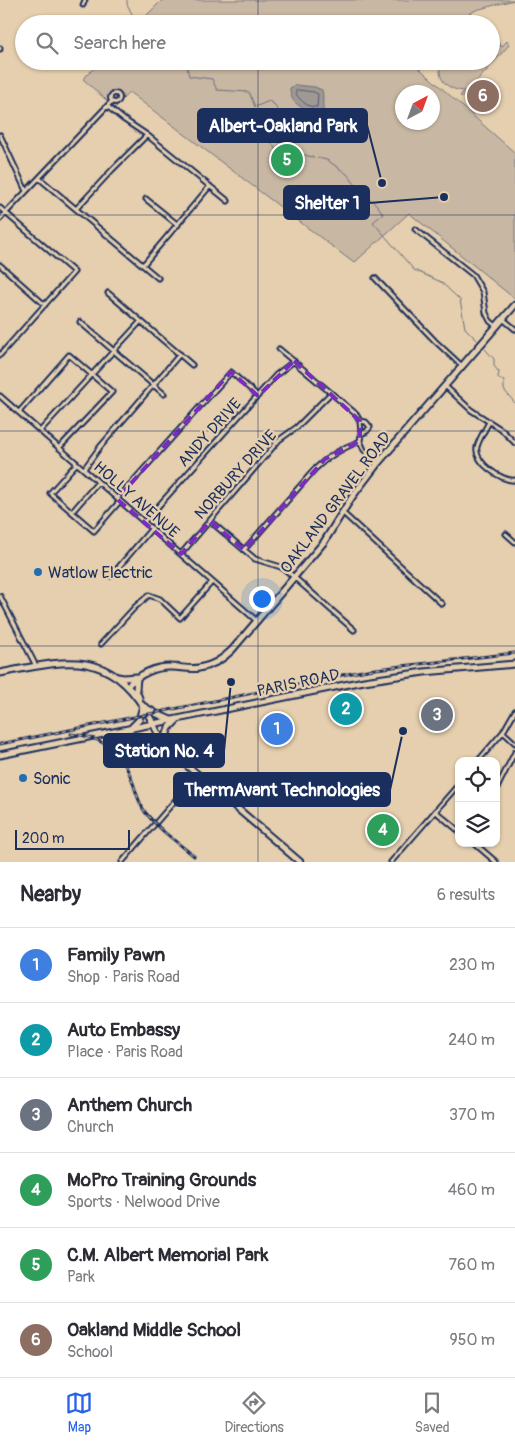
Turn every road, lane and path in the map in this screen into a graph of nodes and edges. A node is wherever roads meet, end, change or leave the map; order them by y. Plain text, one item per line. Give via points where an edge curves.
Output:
1 (85, 0) edge
2 (83, 5) dead end
3 (112, 101) dead end
4 (107, 106) junction
5 (0, 135) edge
6 (147, 135) junction
7 (39, 178) junction
8 (210, 186) junction
9 (26, 191) junction
10 (146, 199) dead end
11 (228, 201) dead end
12 (0, 208) edge
13 (76, 209) junction
14 (6, 213) junction
15 (0, 219) edge
16 (178, 225) junction
17 (415, 229) dead end
18 (0, 265) edge
19 (143, 265) junction
20 (158, 278) dead end
21 (376, 278) dead end
22 (108, 293) dead end
23 (45, 305) junction
24 (515, 305) edge
25 (503, 319) junction
26 (141, 321) junction
27 (80, 322) dead end
28 (496, 326) junction
29 (515, 329) edge
30 (279, 349) dead end
31 (113, 351) junction
32 (0, 354) edge
33 (180, 354) junction
34 (294, 360) junction
35 (192, 365) dead end
36 (462, 366) junction
37 (91, 374) junction
38 (154, 386) junction
39 (444, 386) junction
40 (332, 393) junction
41 (164, 394) dead end
42 (0, 396) edge
43 (258, 396) junction
44 (19, 412) junction
45 (360, 421) junction
46 (489, 422) junction
47 (40, 431) junction
48 (361, 434) junction
49 (360, 441) junction
50 (515, 443) edge
51 (59, 448) junction
52 (378, 463) junction
53 (77, 464) junction
54 (84, 469) junction
55 (514, 481) edge
56 (98, 482) junction
57 (118, 500) junction
58 (72, 512) junction
59 (343, 513) junction
60 (210, 520) junction
61 (144, 522) junction
62 (152, 528) junction
63 (506, 534) dead end
64 (515, 542) edge
65 (244, 550) junction
66 (181, 554) junction
67 (111, 576) dead end
68 (295, 577) junction
69 (212, 582) junction
70 (0, 596) edge
71 (442, 604) dead end
72 (257, 621) junction
73 (354, 630) dead end
74 (101, 644) dead end
75 (515, 664) edge
76 (36, 666) junction
77 (0, 674) edge
78 (113, 675) junction
79 (137, 677) junction
80 (127, 686) junction
81 (142, 705) junction
82 (515, 711) edge
83 (175, 720) junction
84 (153, 724) junction
85 (129, 729) junction
86 (503, 732) junction
87 (164, 742) junction
88 (515, 744) edge
89 (515, 752) edge
90 (0, 755) edge
91 (481, 757) edge
92 (198, 774) junction
93 (500, 782) edge
94 (455, 788) edge
95 (435, 811) junction
96 (455, 827) edge
97 (479, 847) edge
98 (122, 862) edge
99 (300, 862) edge
100 (391, 862) edge
101 (496, 862) edge

1 - 2 street
3 - 4 street
4 - 6 street
4 - 7 street
5 - 9 street
6 - 8 street
6 - 13 street
7 - 9 street
7 - 13 street
8 - 11 street
8 - 16 street
9 - 14 street
10 - 16 street
12 - 14 street
13 - 19 street
14 - 15 street
14 - 23 street via 74,272
16 - 19 street
17 - 28 street via 473,275 484,292 486,313
18 - 23 street
19 - 20 street
21 - 36 street
22 - 26 street
23 - 32 street
24 - 25 main road, OAKLAND GRAVEL ROAD
25 - 28 main road, OAKLAND GRAVEL ROAD
25 - 29 street
26 - 31 street
26 - 33 street
27 - 31 street
28 - 36 main road, OAKLAND GRAVEL ROAD
30 - 34 street
31 - 37 street
31 - 38 street
33 - 35 street
33 - 38 street
34 - 40 street
34 - 43 street, ANDY DRIVE
36 - 39 main road, OAKLAND GRAVEL ROAD
37 - 44 street via 69,355
37 - 47 street
37 - 51 street via 112,392
38 - 41 street
38 - 54 street
39 - 46 street
39 - 52 main road, OAKLAND GRAVEL ROAD
40 - 45 street
40 - 60 street, NORBURY DRIVE via 279,440
42 - 44 street, HOLLY AVENUE
43 - 57 street via 231,372
43 - 61 street, ANDY DRIVE
44 - 47 street, HOLLY AVENUE
45 - 48 street
45 - 48 street via 370,427
46 - 50 street
46 - 55 street via 477,447 479,459 502,478
47 - 51 street, HOLLY AVENUE
48 - 49 street
49 - 52 street via 364,450
49 - 65 street via 338,450 314,469
51 - 53 street, HOLLY AVENUE
52 - 59 main road, OAKLAND GRAVEL ROAD
53 - 54 street, HOLLY AVENUE
53 - 58 street via 50,493
54 - 56 street, HOLLY AVENUE
56 - 57 street, HOLLY AVENUE
56 - 58 street
57 - 58 street via 94,531
57 - 61 street, HOLLY AVENUE
59 - 68 main road, OAKLAND GRAVEL ROAD
59 - 71 street
60 - 65 street
60 - 66 street, NORBURY DRIVE
61 - 62 street, HOLLY AVENUE
62 - 66 street, HOLLY AVENUE
62 - 67 street
63 - 64 street
65 - 68 street via 254,559 281,567
66 - 69 street, HOLLY AVENUE
68 - 72 main road, OAKLAND GRAVEL ROAD
68 - 73 street
69 - 72 street, HOLLY AVENUE
69 - 74 street via 180,618 160,599 148,596
70 - 76 street
72 - 79 main road, OAKLAND GRAVEL ROAD via 232,650 215,663 199,668 161,667
75 - 83 main road, PARIS ROAD via 424,672
76 - 77 main road
76 - 78 main road via 75,662 101,668
78 - 79 main road
78 - 80 main road
79 - 80 main road, OAKLAND GRAVEL ROAD
79 - 81 main road via 136,690
80 - 81 main road
81 - 83 main road
81 - 84 main road
81 - 85 main road via 139,720
82 - 86 street
83 - 84 main road, PARIS ROAD
83 - 87 main road
84 - 85 main road, PARIS ROAD
84 - 87 main road
85 - 90 main road, PARIS ROAD
86 - 88 street
86 - 91 street
87 - 92 main road
89 - 93 street
92 - 98 street
92 - 99 main road
94 - 95 street
95 - 96 street
95 - 100 street
97 - 101 street

